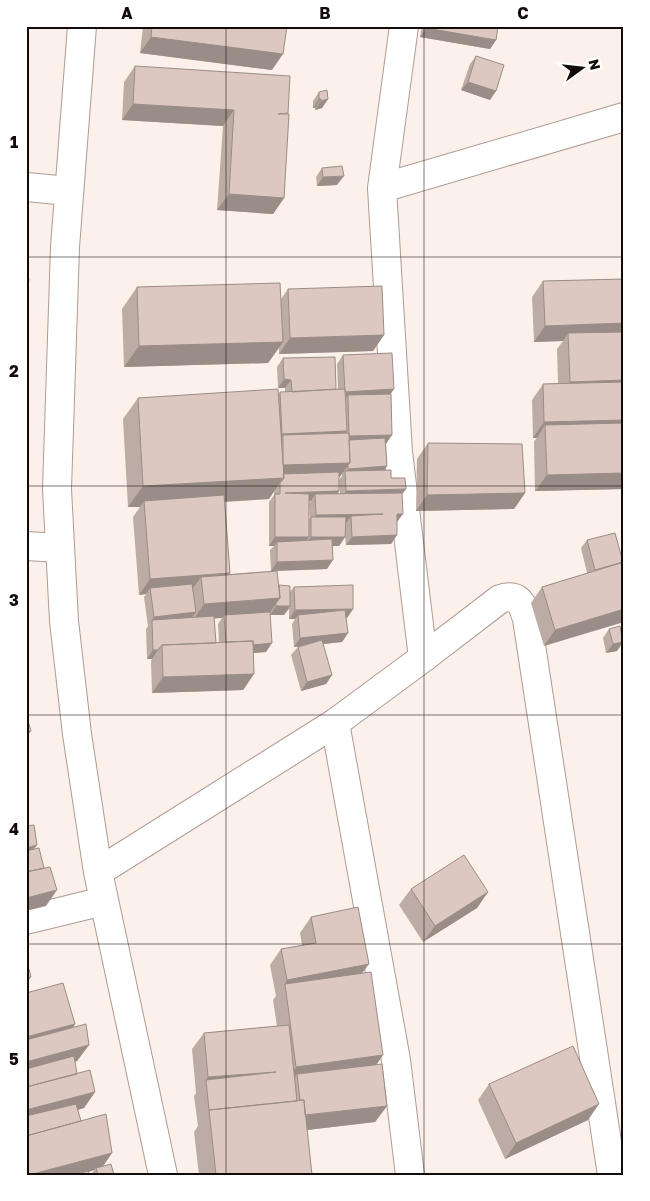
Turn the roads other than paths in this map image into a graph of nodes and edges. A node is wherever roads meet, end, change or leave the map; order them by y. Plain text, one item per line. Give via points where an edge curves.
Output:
1 (82, 26) edge
2 (404, 26) edge
3 (624, 117) edge
4 (26, 187) edge
5 (382, 188) junction
6 (69, 191) junction
7 (26, 546) edge
8 (60, 548) junction
9 (423, 658) junction
10 (335, 723) junction
11 (98, 872) junction
12 (104, 901) junction
13 (26, 920) edge
14 (163, 1175) edge
15 (410, 1175) edge
16 (612, 1175) edge

1 - 6 street
2 - 5 street
3 - 5 street
4 - 6 street
5 - 9 street via 398,452
6 - 8 street via 57,490
7 - 8 street
8 - 11 street via 64,621 76,725
9 - 10 street
9 - 16 street via 500,599 517,598 522,605 527,619
10 - 11 street
10 - 15 street via 394,1051
11 - 12 street
12 - 13 street
12 - 14 street

